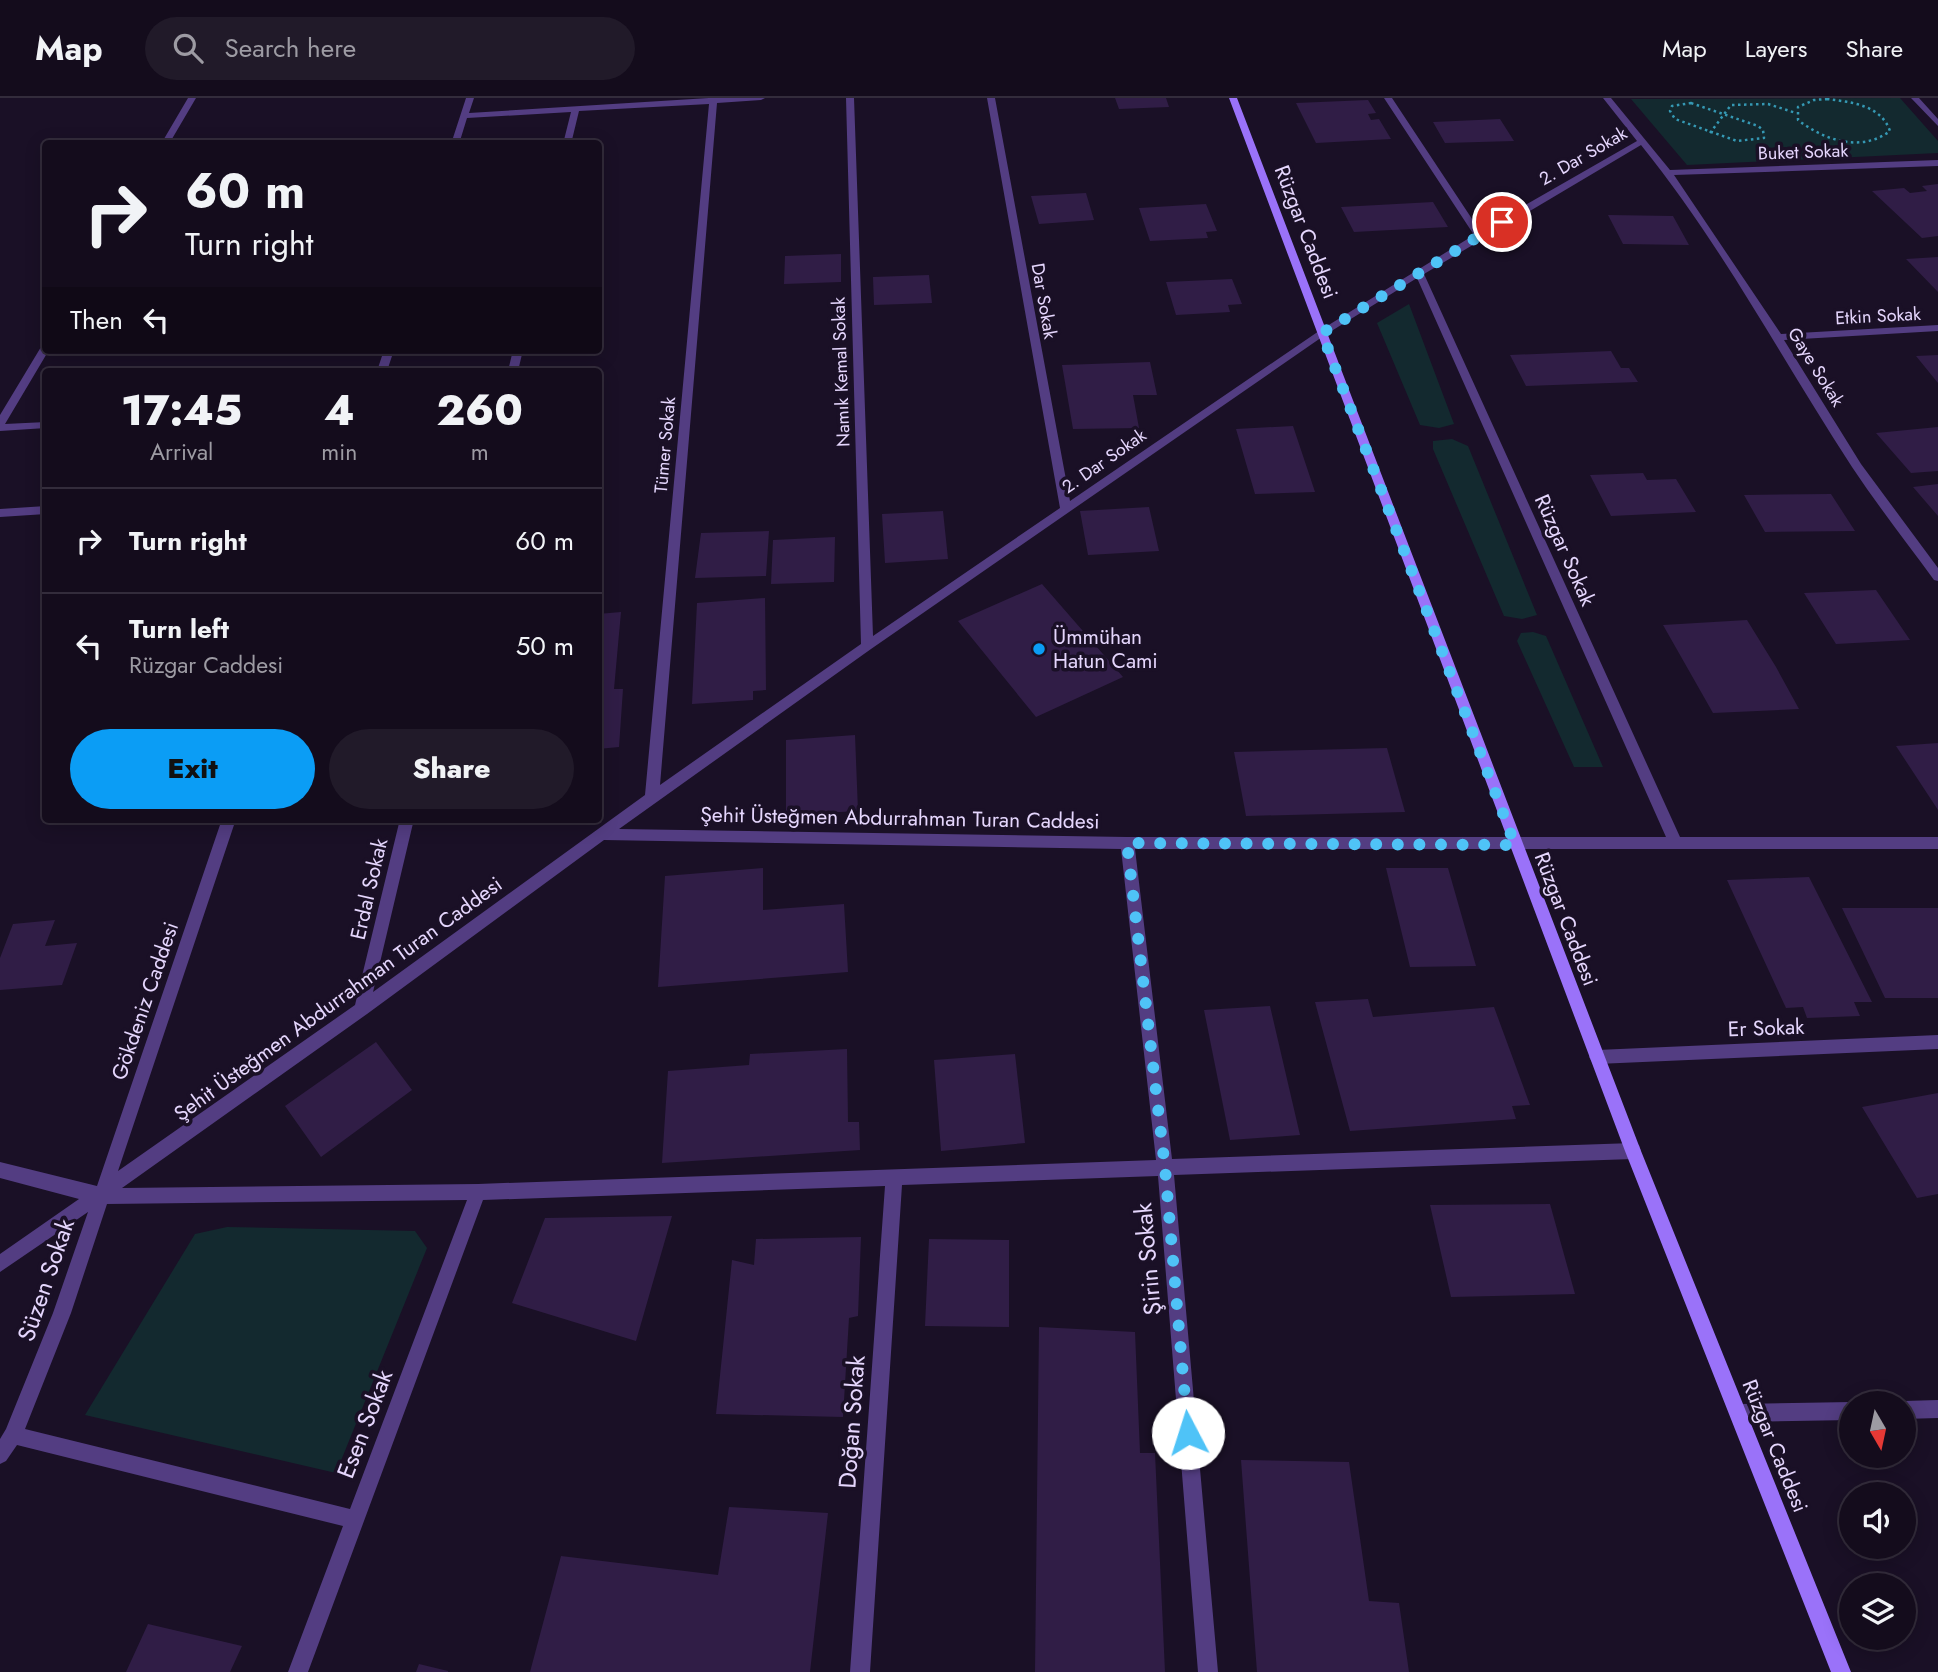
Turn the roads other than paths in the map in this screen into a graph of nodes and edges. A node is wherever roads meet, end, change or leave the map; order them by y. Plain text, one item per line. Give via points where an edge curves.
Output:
1 (192, 98) edge
2 (470, 98) edge
3 (761, 98) edge
4 (850, 98) edge
5 (990, 98) edge
6 (1233, 98) edge
7 (1388, 98) edge
8 (1607, 98) edge
9 (1915, 98) edge
10 (713, 99) edge
11 (575, 110) junction
12 (464, 116) junction
13 (1938, 124) edge
14 (167, 140) edge
15 (456, 140) edge
16 (568, 140) edge
17 (1643, 141) junction
18 (1938, 163) edge
19 (1668, 173) junction
20 (1479, 236) junction
21 (1419, 272) junction
22 (1938, 328) edge
23 (1322, 333) junction
24 (1778, 337) junction
25 (42, 354) edge
26 (42, 425) edge
27 (0, 426) edge
28 (1066, 509) junction
29 (42, 510) edge
30 (0, 513) edge
31 (1938, 577) edge
32 (867, 646) junction
33 (652, 796) junction
34 (228, 823) edge
35 (406, 823) edge
36 (601, 834) junction
37 (1127, 843) junction
38 (1938, 843) edge
39 (1676, 844) junction
40 (1515, 845) junction
41 (362, 1009) junction
42 (1938, 1042) edge
43 (1597, 1057) junction
44 (1633, 1151) junction
45 (1165, 1168) junction
46 (0, 1170) edge
47 (894, 1176) junction
48 (478, 1192) junction
49 (101, 1196) junction
50 (0, 1264) edge
51 (1938, 1409) edge
52 (1916, 1410) edge
53 (1839, 1411) edge
54 (1740, 1413) junction
55 (13, 1435) junction
56 (0, 1455) edge
57 (355, 1520) junction
58 (298, 1672) edge
59 (860, 1672) edge
60 (1208, 1672) edge
61 (1841, 1672) edge

1 - 14 street
2 - 12 street
3 - 10 street
4 - 32 street, Namık Kemal Sokak
5 - 28 street, Dar Sokak
6 - 23 main road, Rüzgar Caddesi
7 - 20 street
8 - 17 street, Gaye Sokak
9 - 13 street
10 - 11 street
10 - 33 street, Tümer Sokak
11 - 12 street
11 - 16 street
12 - 15 street
17 - 19 street, Gaye Sokak
17 - 20 street, 2. Dar Sokak
18 - 19 street, Buket Sokak
19 - 24 street, Gaye Sokak
20 - 21 street, 2. Dar Sokak
21 - 23 street, 2. Dar Sokak
21 - 39 street, Rüzgar Sokak
22 - 24 street, Etkin Sokak
23 - 28 street, 2. Dar Sokak
23 - 40 main road, Rüzgar Caddesi
24 - 31 street, Gaye Sokak via 1857,466
25 - 27 street
26 - 27 street
28 - 32 street, 2. Dar Sokak
29 - 30 street
32 - 33 street, 2. Dar Sokak
33 - 36 street, 2. Dar Sokak
34 - 49 street, Gökdeniz Caddesi
35 - 41 street, Erdal Sokak
36 - 37 street, Şehit Üsteğmen Abdurrahman Turan Caddesi
36 - 41 street, Şehit Üsteğmen Abdurrahman Turan Caddesi
37 - 40 street, Şehit Üsteğmen Abdurrahman Turan Caddesi
37 - 45 street, Şirin Sokak
38 - 39 street, Şehit Üsteğmen Abdurrahman Turan Caddesi
39 - 40 street, Şehit Üsteğmen Abdurrahman Turan Caddesi
40 - 43 main road, Rüzgar Caddesi
41 - 49 street, Şehit Üsteğmen Abdurrahman Turan Caddesi
42 - 43 street, Er Sokak
43 - 44 main road, Rüzgar Caddesi
44 - 45 street
44 - 54 main road, Rüzgar Caddesi
45 - 47 street
45 - 60 street, Şirin Sokak
46 - 49 street
47 - 48 street
47 - 59 street, Doğan Sokak
48 - 49 street
48 - 57 street, Esen Sokak
49 - 50 street, Şehit Üsteğmen Abdurrahman Turan Caddesi
49 - 55 street, Süzen Sokak via 62,1313
51 - 52 street
53 - 54 street
54 - 61 main road, Rüzgar Caddesi
55 - 56 street, Süzen Sokak
55 - 57 street
57 - 58 street, Esen Sokak

